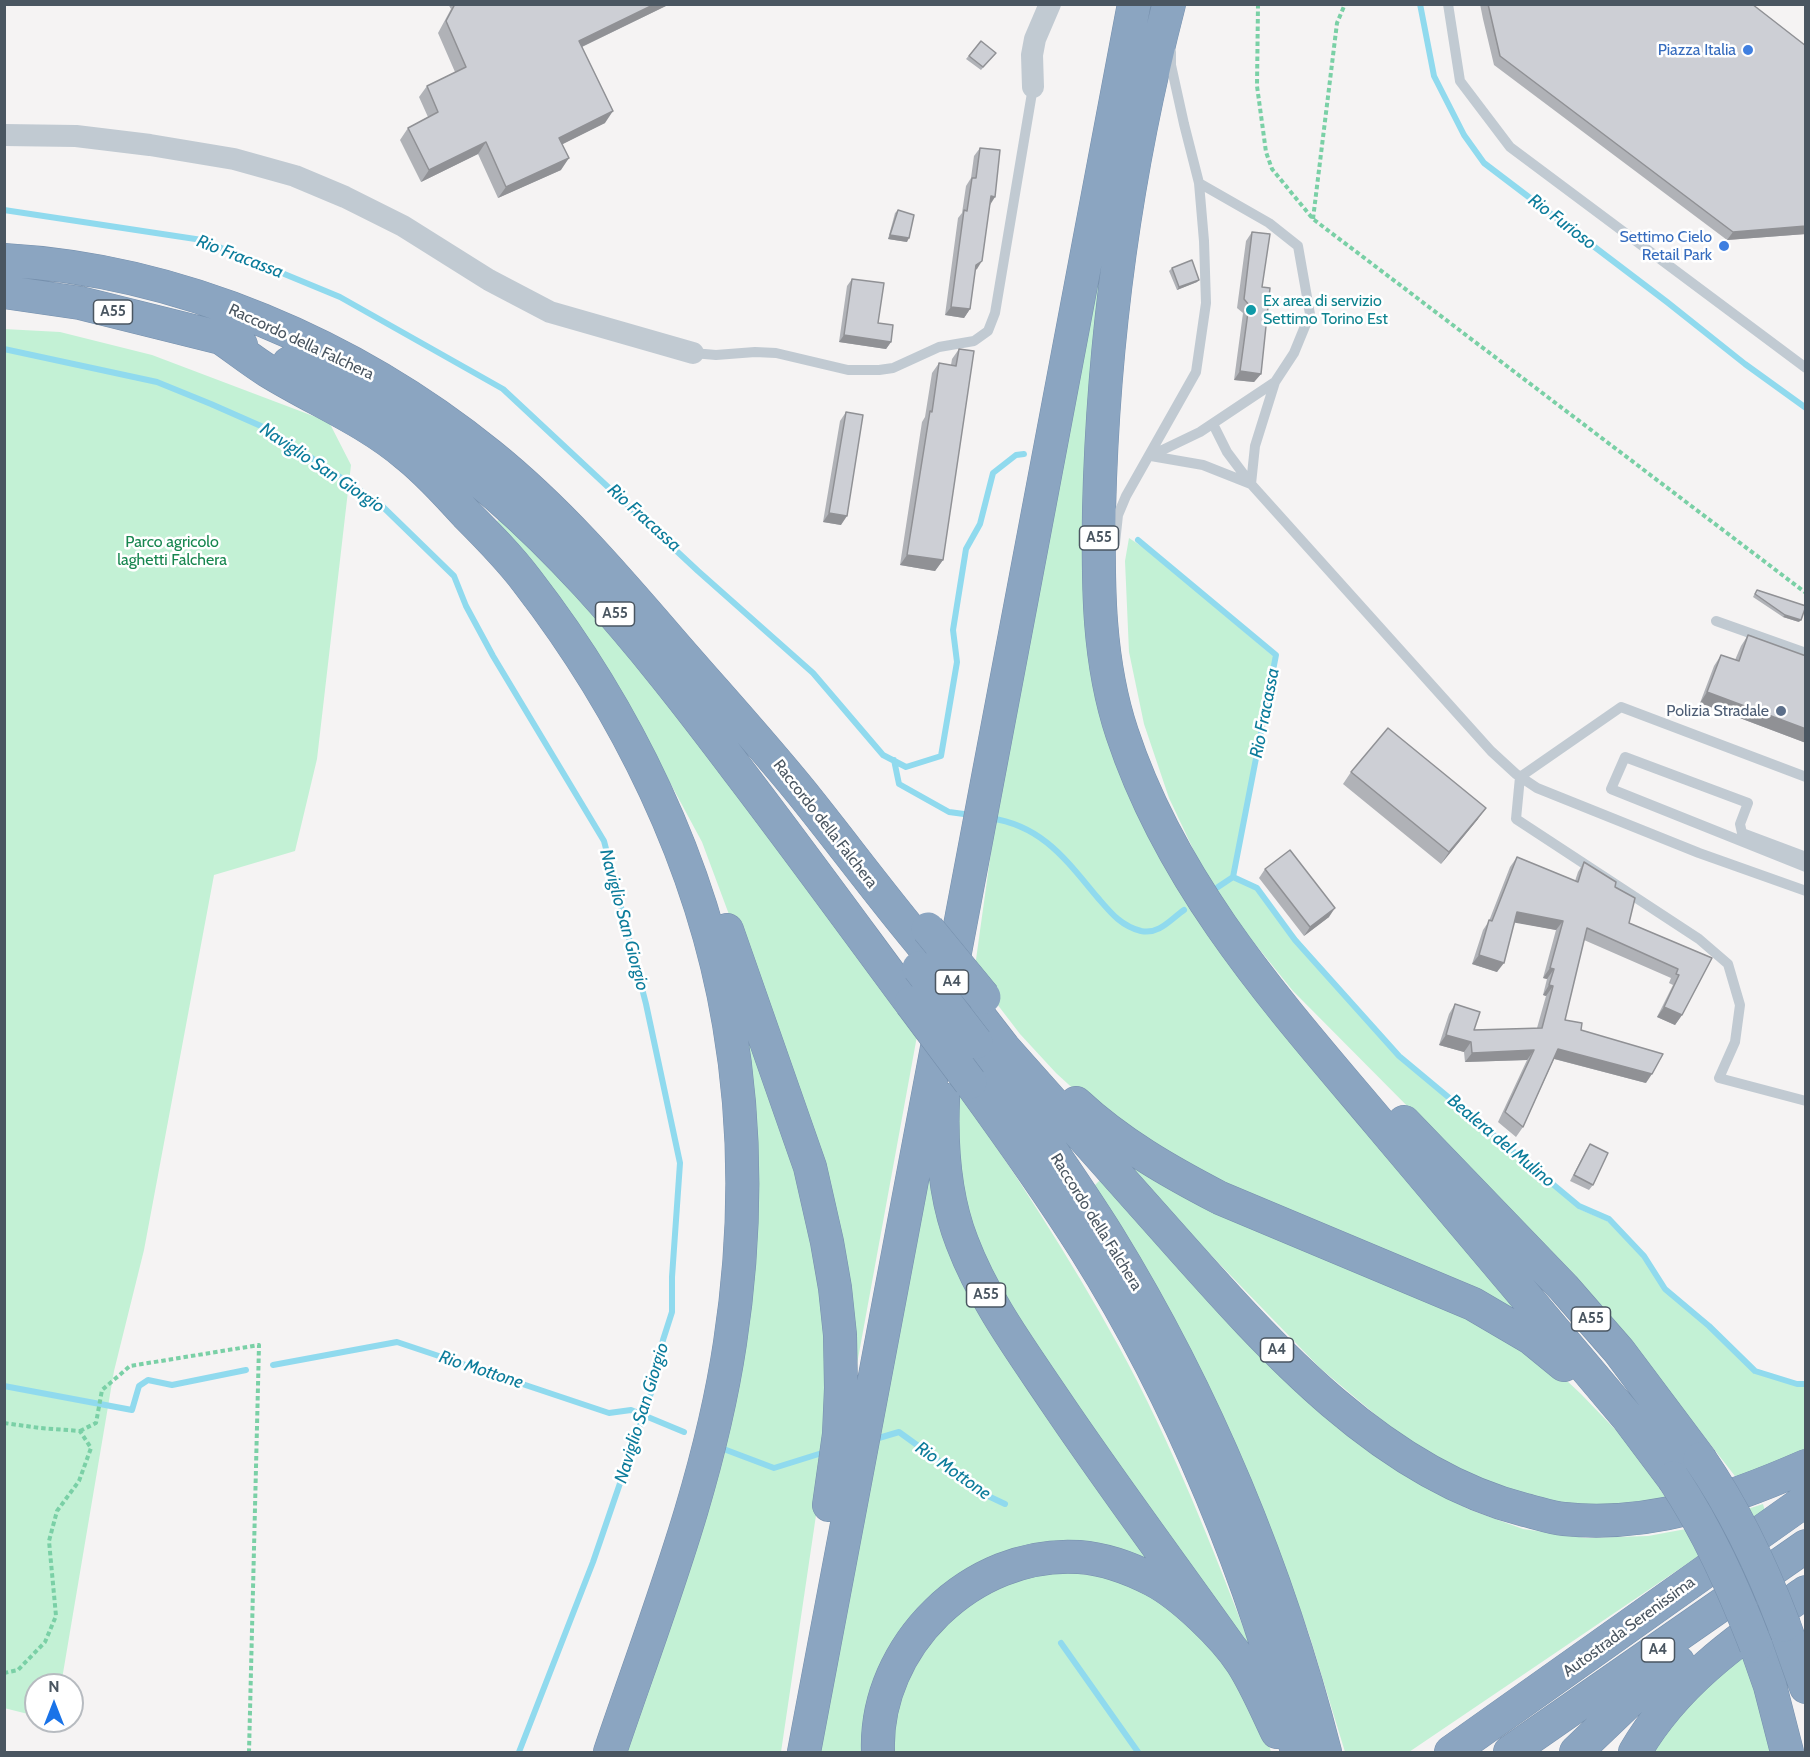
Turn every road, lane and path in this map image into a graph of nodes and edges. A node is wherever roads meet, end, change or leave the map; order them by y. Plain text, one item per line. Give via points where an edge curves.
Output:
1 (1050, 4) edge
2 (1134, 4) edge
3 (1169, 4) edge
4 (1258, 4) edge
5 (1345, 4) edge
6 (1448, 4) edge
7 (1173, 39) dead end
8 (1033, 87) joint
9 (4, 135) edge
10 (1199, 183) junction
11 (1313, 219) junction
12 (4, 260) edge
13 (4, 292) edge
14 (221, 338) junction
15 (693, 352) joint
16 (1806, 368) edge
17 (1275, 382) junction
18 (1213, 424) junction
19 (1150, 456) junction
20 (1251, 484) junction
21 (1114, 554) dead end
22 (1112, 584) dead end
23 (1806, 593) edge
24 (1716, 621) dead end
25 (1101, 634) junction
26 (1806, 653) edge
27 (640, 761) junction
28 (1520, 777) junction
29 (1806, 777) edge
30 (1806, 857) edge
31 (1806, 867) edge
32 (969, 876) junction
33 (1806, 891) edge
34 (885, 900) joint
35 (980, 1019) junction
36 (1296, 1025) junction
37 (1806, 1101) edge
38 (1628, 1418) junction
39 (4, 1423) edge
40 (80, 1431) junction
41 (1806, 1466) edge
42 (1806, 1500) edge
43 (1806, 1546) edge
44 (1806, 1573) edge
45 (1806, 1592) edge
46 (1230, 1647) junction
47 (4, 1674) edge
48 (1806, 1687) edge
49 (249, 1752) edge
50 (610, 1752) edge
51 (804, 1752) edge
52 (878, 1752) edge
53 (1286, 1752) edge
54 (1297, 1752) edge
55 (1325, 1752) edge
56 (1451, 1752) edge
57 (1510, 1752) edge
58 (1576, 1752) edge
59 (1635, 1752) edge
60 (1787, 1752) edge

1 - 8 street via 1035,39
2 - 32 highway, A55
3 - 25 highway, A55 via 1128,191 1111,317 1100,460
4 - 11 path via 1257,86 1266,152 1272,169
5 - 11 path via 1337,23
6 - 16 lane via 1460,81 1510,147
7 - 10 lane via 1172,64
8 - 15 lane via 995,314 983,336 939,347 892,368 864,371 776,354
9 - 15 street via 76,136 150,145 234,159 295,176 403,226 489,280 550,312
10 - 17 lane via 1269,223 1298,246 1310,314 1294,354
10 - 19 lane via 1206,303 1196,372
11 - 23 path
12 - 34 highway, Raccordo della Falchera / A55 via 96,272 220,304 354,364 450,425 530,489 627,588 789,777
13 - 14 highway, Raccordo della Falchera / A55 via 80,303
14 - 27 highway via 267,370 372,427 448,495 524,577 554,617 588,668
14 - 54 highway, Raccordo della Falchera / A55, bridge via 331,379 374,404 470,472 539,532 597,594 649,654 762,802 970,1082 1086,1251 1157,1378 1190,1448 1266,1641
17 - 18 lane
17 - 20 lane via 1255,446
18 - 19 lane
18 - 20 lane via 1227,452
19 - 20 lane via 1203,465
19 - 21 lane via 1118,515
20 - 28 lane via 1491,751
22 - 25 lane
24 - 26 lane
25 - 36 highway, A55 via 1121,731 1161,827 1227,936
27 - 50 highway via 685,862 721,982 741,1133 742,1203 730,1346 711,1437 679,1547
27 - 51 highway via 711,885 810,1167 836,1288 840,1335 839,1434
28 - 29 lane via 1621,706
28 - 33 lane via 1537,788 1699,853
28 - 37 lane via 1516,819 1699,939 1728,964 1740,1005 1735,1042 1719,1078
30 - 31 lane via 1742,833 1740,824 1748,803 1625,757 1611,789
32 - 46 highway, A55 via 944,1073 942,1144 952,1211 961,1241 999,1318
32 - 51 highway
34 - 35 highway, A4
35 - 38 highway via 1014,1038 1056,1084 1120,1140 1150,1160 1220,1198 1501,1319 1531,1338
35 - 41 highway, A4 via 1282,1354 1368,1430 1456,1485 1511,1506 1561,1519 1617,1521 1708,1505
35 - 55 highway, Raccordo della Falchera via 1144,1297 1211,1430 1270,1572
36 - 38 highway
36 - 48 highway, A55, bridge via 1368,1085 1564,1288 1619,1351 1716,1483 1771,1590
38 - 60 highway, bridge via 1673,1478 1710,1539 1756,1646
39 - 40 path
40 - 47 path via 91,1448 79,1481 57,1511 49,1541 56,1616 45,1642 18,1670
40 - 49 path via 96,1423 102,1390 130,1366 260,1345
42 - 56 highway, Autostrada Serenissima / A4
43 - 57 highway, Autostrada Serenissima / A4
44 - 58 highway via 1643,1688
45 - 59 highway via 1703,1668 1667,1706
46 - 52 highway via 1186,1602 1127,1568 1080,1557 1016,1565 962,1591 916,1635 888,1686 879,1723
46 - 53 highway

